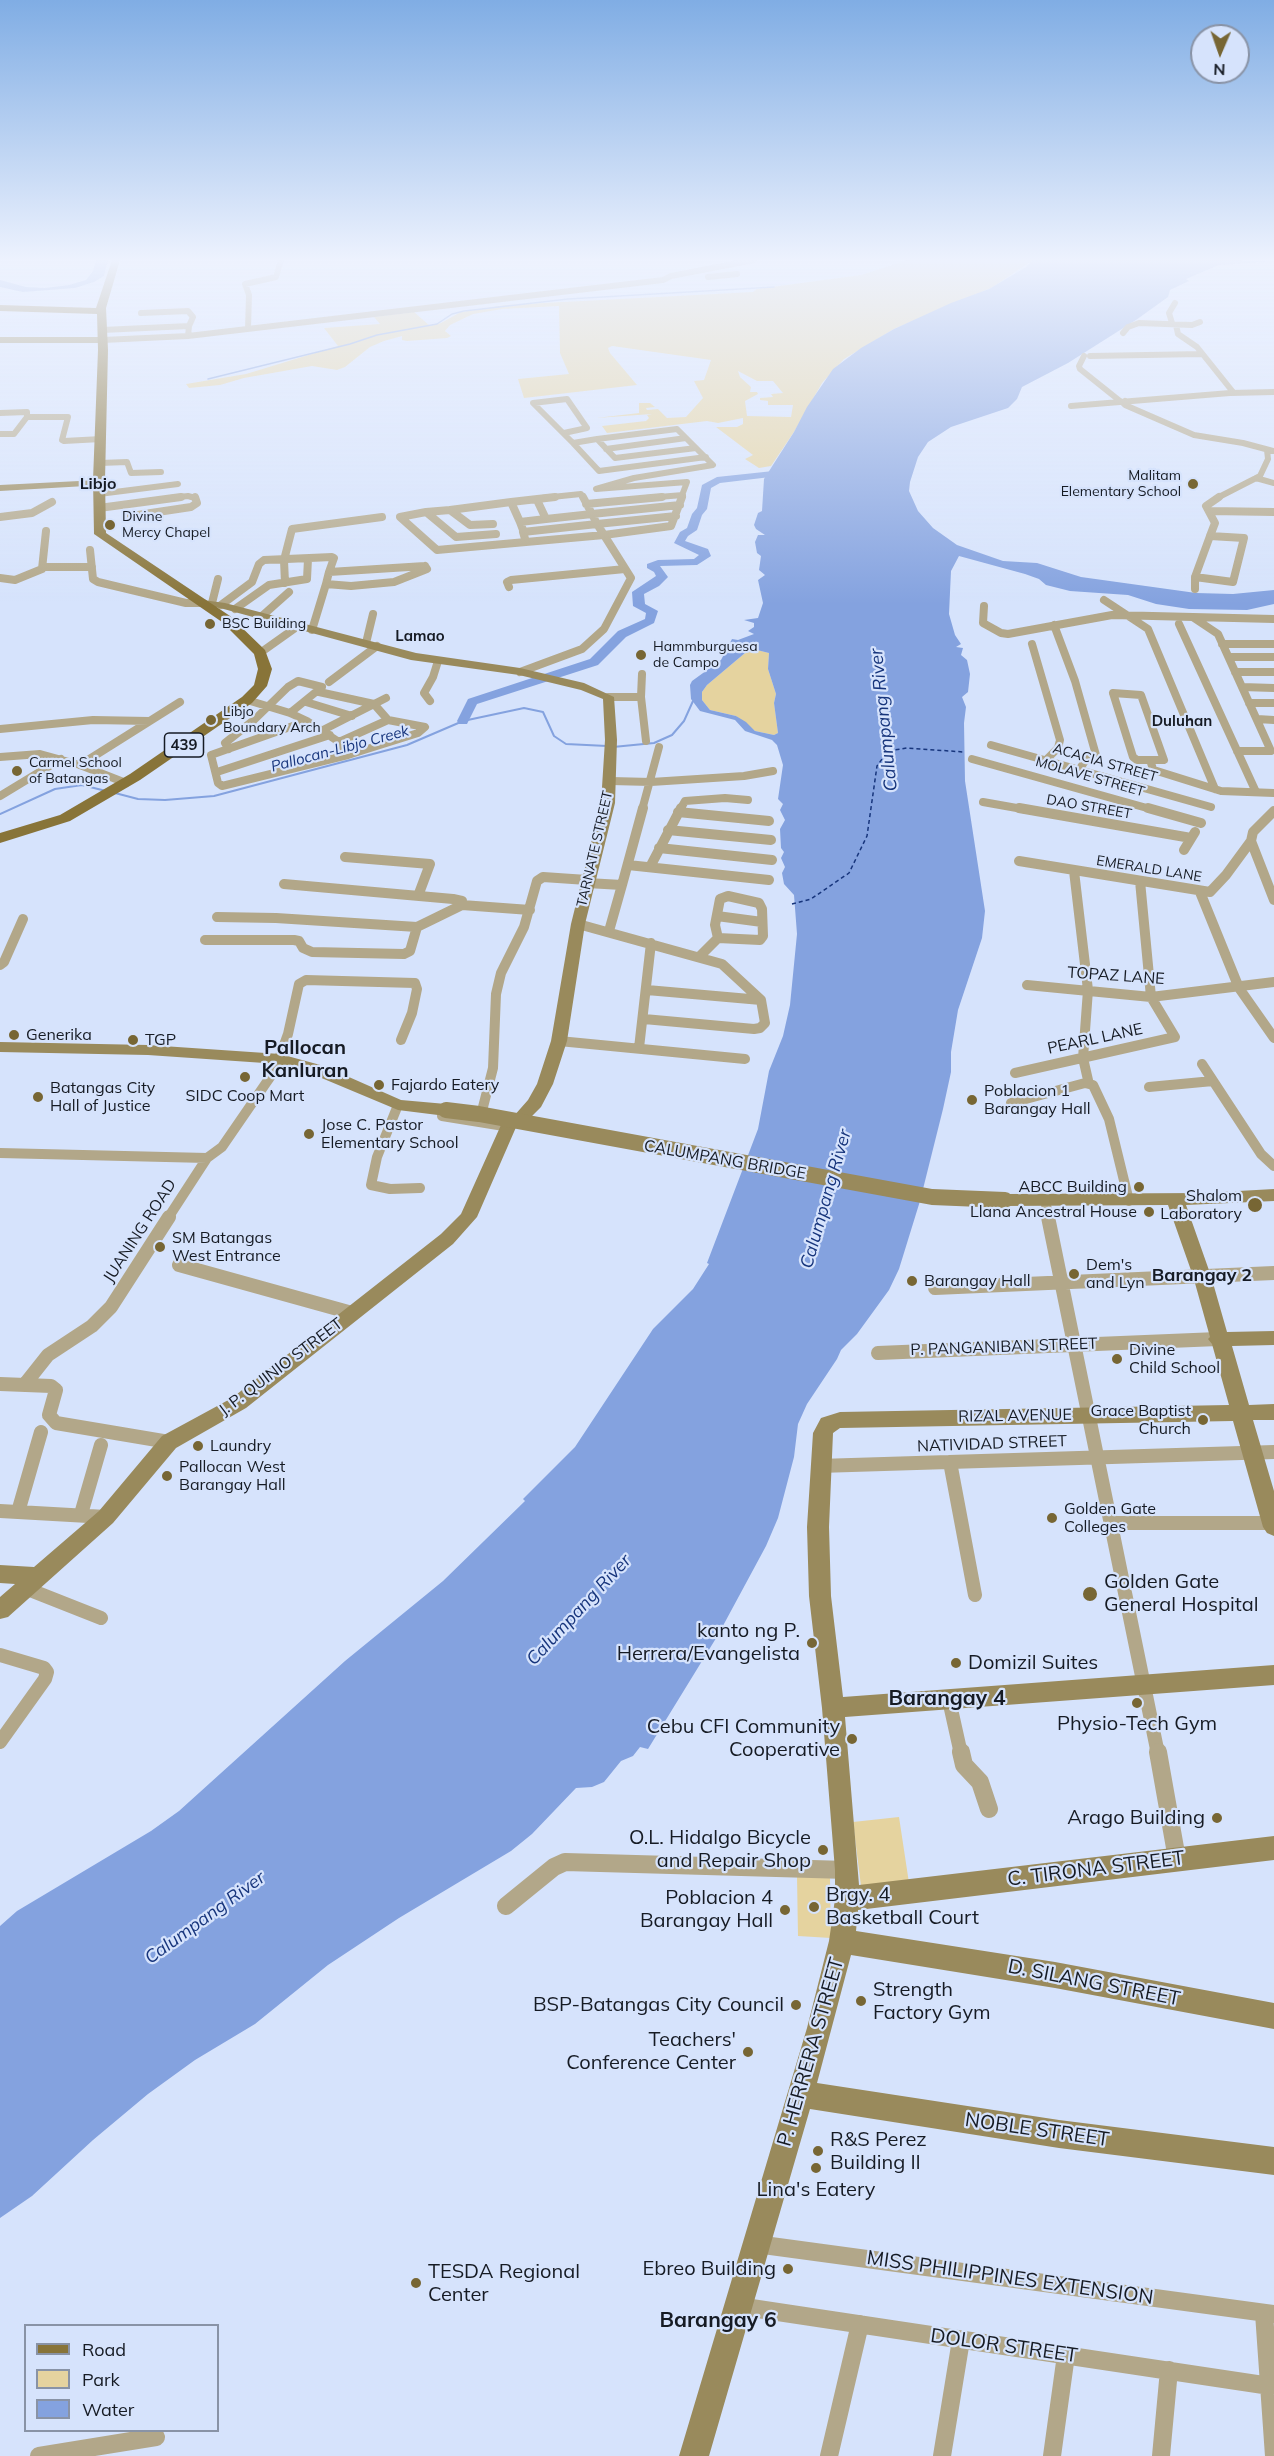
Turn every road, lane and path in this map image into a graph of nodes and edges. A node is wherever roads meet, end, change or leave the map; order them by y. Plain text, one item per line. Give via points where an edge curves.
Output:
1 (102, 375) edge
2 (1087, 375) edge
3 (1221, 375) edge
4 (1233, 392) junction
5 (1274, 392) edge
6 (1122, 401) junction
7 (1071, 406) dead end
8 (0, 413) edge
9 (27, 417) junction
10 (564, 433) junction
11 (0, 434) edge
12 (686, 438) junction
13 (101, 439) junction
14 (597, 440) junction
15 (573, 443) junction
16 (696, 448) junction
17 (606, 449) junction
18 (1271, 453) edge
19 (706, 457) junction
20 (615, 458) junction
21 (100, 463) junction
22 (1270, 466) edge
23 (624, 468) junction
24 (692, 470) junction
25 (598, 471) junction
26 (161, 472) dead end
27 (1256, 478) junction
28 (687, 482) junction
29 (1274, 483) edge
30 (178, 484) dead end
31 (611, 484) junction
32 (0, 488) edge
33 (99, 489) junction
34 (597, 489) junction
35 (581, 494) junction
36 (683, 495) junction
37 (556, 497) junction
38 (537, 500) junction
39 (52, 502) dead end
40 (511, 502) junction
41 (586, 504) junction
42 (487, 505) junction
43 (680, 506) junction
44 (99, 508) junction
45 (450, 510) junction
46 (1210, 511) junction
47 (426, 512) junction
48 (1274, 512) edge
49 (592, 514) junction
50 (131, 516) dead end
51 (676, 516) junction
52 (0, 517) edge
53 (381, 517) dead end
54 (568, 517) junction
55 (546, 519) junction
56 (520, 522) junction
57 (493, 524) junction
58 (597, 524) junction
59 (46, 531) dead end
60 (523, 532) junction
61 (496, 534) junction
62 (604, 535) junction
63 (1210, 536) junction
64 (526, 542) junction
65 (501, 545) junction
66 (90, 550) dead end
67 (308, 559) junction
68 (284, 560) junction
69 (44, 567) junction
70 (92, 567) junction
71 (384, 569) junction
72 (625, 569) junction
73 (329, 572) junction
74 (1195, 577) junction
75 (0, 578) edge
76 (218, 579) dead end
77 (285, 583) junction
78 (381, 583) junction
79 (326, 584) junction
80 (509, 587) dead end
81 (1195, 589) dead end
82 (289, 592) dead end
83 (1104, 600) dead end
84 (212, 604) junction
85 (984, 606) dead end
86 (235, 609) junction
87 (373, 614) dead end
88 (1126, 615) junction
89 (262, 616) junction
90 (1193, 618) junction
91 (1274, 619) edge
92 (1179, 624) dead end
93 (1054, 625) junction
94 (298, 626) junction
95 (312, 630) junction
96 (1032, 644) dead end
97 (1222, 644) junction
98 (1274, 644) edge
99 (371, 645) junction
100 (260, 653) junction
101 (1229, 657) junction
102 (1274, 657) edge
103 (438, 661) junction
104 (520, 672) junction
105 (1235, 672) junction
106 (1274, 672) edge
107 (642, 674) dead end
108 (329, 682) dead end
109 (1242, 687) junction
110 (1274, 688) edge
111 (319, 692) junction
112 (608, 697) junction
113 (641, 697) junction
114 (386, 698) dead end
115 (247, 700) junction
116 (430, 701) dead end
117 (180, 702) dead end
118 (306, 702) junction
119 (1249, 703) junction
120 (1274, 703) edge
121 (374, 704) junction
122 (267, 706) junction
123 (290, 713) junction
124 (352, 716) junction
125 (1257, 719) junction
126 (388, 720) junction
127 (1274, 720) edge
128 (149, 721) junction
129 (307, 721) junction
130 (0, 729) edge
131 (326, 733) junction
132 (646, 741) dead end
133 (339, 742) junction
134 (1271, 743) edge
135 (992, 745) dead end
136 (659, 747) dead end
137 (229, 749) junction
138 (1237, 752) junction
139 (348, 755) junction
140 (0, 757) edge
141 (61, 759) junction
142 (972, 759) dead end
143 (1046, 760) junction
144 (1150, 760) junction
145 (80, 765) junction
146 (1079, 770) junction
147 (773, 771) dead end
148 (217, 772) junction
149 (610, 781) junction
150 (651, 782) junction
151 (122, 785) junction
152 (1218, 790) junction
153 (1256, 792) junction
154 (1274, 793) edge
155 (0, 796) edge
156 (748, 800) dead end
157 (983, 802) dead end
158 (1210, 807) junction
159 (1274, 811) edge
160 (678, 812) junction
161 (769, 821) dead end
162 (1201, 823) junction
163 (668, 830) junction
164 (0, 838) edge
165 (1191, 838) junction
166 (771, 840) dead end
167 (1251, 841) junction
168 (659, 848) junction
169 (1184, 850) dead end
170 (345, 857) dead end
171 (772, 860) dead end
172 (1019, 861) dead end
173 (628, 865) junction
174 (650, 867) junction
175 (1074, 870) junction
176 (769, 880) dead end
177 (587, 881) junction
178 (1140, 882) junction
179 (284, 884) dead end
180 (622, 885) junction
181 (1200, 891) junction
182 (418, 896) junction
183 (1274, 900) edge
184 (462, 905) junction
185 (530, 910) junction
186 (717, 916) junction
187 (216, 917) dead end
188 (22, 919) dead end
189 (762, 922) junction
190 (578, 924) junction
191 (417, 927) junction
192 (609, 931) junction
193 (718, 938) junction
194 (205, 940) dead end
195 (651, 943) junction
196 (699, 957) junction
197 (0, 965) edge
198 (1274, 982) edge
199 (1027, 985) dead end
200 (1239, 988) junction
201 (647, 990) junction
202 (1088, 990) junction
203 (1151, 997) junction
204 (761, 1000) junction
205 (644, 1019) junction
206 (1272, 1033) edge
207 (401, 1040) dead end
208 (559, 1041) junction
209 (0, 1047) edge
210 (639, 1048) junction
211 (1083, 1058) junction
212 (280, 1059) junction
213 (745, 1059) dead end
214 (1202, 1064) dead end
215 (1015, 1073) dead end
216 (1088, 1080) dead end
217 (1213, 1081) junction
218 (1149, 1087) dead end
219 (1011, 1103) dead end
220 (398, 1105) junction
221 (483, 1107) junction
222 (423, 1109) junction
223 (515, 1121) junction
224 (0, 1153) edge
225 (207, 1158) junction
226 (1274, 1166) edge
227 (420, 1188) dead end
228 (1274, 1195) edge
229 (1013, 1200) junction
230 (1175, 1200) junction
231 (1045, 1201) junction
232 (1129, 1201) junction
233 (966, 1206) dead end
234 (179, 1265) dead end
235 (1274, 1273) edge
236 (1202, 1276) junction
237 (1062, 1283) junction
238 (935, 1287) dead end
239 (352, 1313) junction
240 (1274, 1338) edge
241 (1218, 1339) junction
242 (1076, 1344) junction
243 (878, 1353) dead end
244 (0, 1384) edge
245 (25, 1384) junction
246 (1239, 1412) junction
247 (1274, 1412) edge
248 (1088, 1415) junction
249 (828, 1424) joint
250 (41, 1432) dead end
251 (169, 1442) junction
252 (101, 1445) dead end
253 (1274, 1452) edge
254 (1252, 1453) junction
255 (1098, 1457) junction
256 (950, 1462) junction
257 (819, 1466) junction
258 (0, 1511) edge
259 (18, 1512) junction
260 (81, 1514) junction
261 (106, 1517) junction
262 (1110, 1523) junction
263 (1273, 1525) edge
264 (0, 1574) edge
265 (31, 1582) junction
266 (975, 1595) dead end
267 (0, 1610) edge
268 (100, 1618) dead end
269 (0, 1655) edge
270 (1274, 1675) edge
271 (1146, 1685) junction
272 (949, 1700) junction
273 (833, 1708) junction
274 (0, 1742) edge
275 (989, 1809) dead end
276 (1274, 1848) edge
277 (1177, 1859) junction
278 (847, 1870) junction
279 (847, 1899) junction
280 (506, 1906) dead end
281 (842, 1941) junction
282 (1274, 2016) edge
283 (801, 2094) junction
284 (1274, 2161) edge
285 (756, 2244) junction
286 (738, 2306) junction
287 (1269, 2313) edge
288 (860, 2324) junction
289 (961, 2340) junction
290 (1066, 2355) junction
291 (1169, 2370) junction
292 (1270, 2386) junction
293 (156, 2437) dead end
294 (39, 2456) edge
295 (694, 2456) edge
296 (830, 2456) edge
297 (942, 2456) edge
298 (1052, 2456) edge
299 (1161, 2456) edge
300 (1274, 2456) edge

1 - 13 main road
2 - 6 street
3 - 4 street
4 - 5 street
4 - 6 street
6 - 7 street
6 - 18 street via 1160,423 1194,435 1243,443
8 - 9 street via 27,411
9 - 11 street via 14,434
9 - 13 street via 68,417 64,441
10 - 10 street via 587,428 567,399 533,403
10 - 15 street
12 - 14 street via 677,429
12 - 16 street
12 - 17 street
13 - 21 main road
14 - 15 street
14 - 17 street
15 - 25 street
16 - 19 street
16 - 20 street
17 - 20 street
18 - 22 street
19 - 23 street
19 - 24 street via 713,465
20 - 23 street
21 - 26 street via 127,462 131,474
21 - 33 main road
22 - 27 street
23 - 25 street
24 - 28 street
24 - 31 street
25 - 31 street
27 - 29 street
27 - 46 street via 1206,506
28 - 34 street
28 - 36 street
30 - 33 street
31 - 34 street
32 - 33 street
33 - 44 main road
34 - 35 street
35 - 37 street
35 - 41 street
36 - 41 street
36 - 43 street
37 - 38 street
37 - 54 street
38 - 40 street
38 - 55 street
39 - 52 street via 32,513
40 - 42 street
40 - 56 street
41 - 49 street
42 - 45 street
42 - 57 street
43 - 49 street
43 - 51 street
44 - 50 street via 188,496 195,497 197,503
44 - 84 main road via 100,534
45 - 47 street
45 - 57 street via 470,525
46 - 48 street
46 - 63 street via 1215,523
47 - 61 street via 456,537
47 - 65 street via 400,517 437,550
49 - 54 street
49 - 58 street
51 - 58 street
51 - 62 street via 669,527
53 - 68 street via 292,529
54 - 55 street
55 - 56 street
56 - 60 street
57 - 61 street
58 - 60 street
58 - 62 street
59 - 69 street
60 - 64 street
61 - 65 street
62 - 64 street
62 - 72 street
63 - 74 street
63 - 74 street via 1244,538 1233,582
64 - 65 street
66 - 70 street
67 - 68 street
67 - 73 street via 333,557
67 - 77 street via 307,579
68 - 77 street
68 - 84 street via 261,562 252,582
69 - 70 street
69 - 75 street via 15,580
70 - 84 street via 93,579 105,585 186,603
71 - 73 street
71 - 78 street
71 - 78 street via 427,569 402,580
72 - 80 street via 511,580 507,582
72 - 104 street via 631,578 604,629 571,654
73 - 79 street
74 - 81 street
76 - 84 street
77 - 86 street via 259,590
78 - 79 street
79 - 95 street
82 - 89 street
83 - 88 street
84 - 86 street
84 - 100 main road
85 - 93 street via 983,623 1001,633
86 - 89 street
87 - 99 street
88 - 90 street
88 - 93 street
88 - 152 street via 1148,628
89 - 94 street
90 - 91 street
90 - 97 street via 1215,631
92 - 138 street
93 - 146 street via 1096,755 1087,758
94 - 95 street
94 - 100 street
95 - 99 street
96 - 143 street via 1060,740
97 - 98 street
97 - 101 street
99 - 103 street
99 - 108 street
100 - 115 main road, 439 via 263,677
101 - 102 street
101 - 105 street
103 - 104 street
103 - 116 street via 424,693
104 - 112 street via 584,687
105 - 106 street
105 - 109 street
107 - 113 street
109 - 110 street
109 - 119 street
111 - 118 street
111 - 121 street
111 - 122 street via 322,687 298,681
112 - 113 street
112 - 149 street, TARNATE STREET
113 - 132 street
114 - 121 street
115 - 122 street
115 - 151 main road, 439
117 - 128 street
118 - 123 street
118 - 124 street
119 - 120 street
119 - 125 street
121 - 124 street
121 - 126 street
122 - 123 street
122 - 137 street via 225,742
123 - 129 street
124 - 131 street
125 - 127 street
125 - 134 street
126 - 133 street
126 - 139 street via 425,728
128 - 130 street via 93,720
128 - 145 street
129 - 131 street
129 - 137 street
131 - 133 street
131 - 148 street
133 - 139 street
134 - 138 street via 1271,751
135 - 143 street, ACACIA STREET
136 - 150 street
137 - 148 street via 211,755
138 - 153 street
139 - 148 street via 222,786
140 - 141 street via 31,754
141 - 145 street
141 - 155 street
142 - 162 street, MOLAVE STREET
143 - 146 street, ACACIA STREET
144 - 144 street via 1133,757 1113,693 1141,695 1164,760
144 - 152 street via 1155,770
145 - 151 street
146 - 158 street, ACACIA STREET
147 - 150 street
149 - 150 street
149 - 177 street, TARNATE STREET
150 - 173 street
151 - 164 main road, 439 via 65,818
152 - 153 street
152 - 158 street
153 - 154 street
156 - 160 street via 687,799
157 - 165 street, DAO STREET
158 - 162 street
159 - 167 street, EMERALD LANE via 1253,832
160 - 161 street
160 - 163 street
162 - 165 street
163 - 166 street
163 - 168 street
165 - 169 street
167 - 181 street, EMERALD LANE via 1216,888
167 - 183 street
168 - 171 street
168 - 174 street
170 - 182 street via 430,864
172 - 175 street, EMERALD LANE
173 - 174 street
173 - 180 street
174 - 176 street
175 - 178 street, EMERALD LANE
175 - 202 street
177 - 180 street
177 - 185 street via 540,877
177 - 190 street, TARNATE STREET
178 - 181 street, EMERALD LANE
178 - 203 street
179 - 182 street
180 - 192 street
181 - 200 street
182 - 184 street via 459,900
184 - 185 street
184 - 191 street
185 - 221 street via 501,973 496,994 493,1068
186 - 189 street
186 - 189 street via 720,899 728,896 759,903
186 - 193 street
187 - 191 street
188 - 197 street
189 - 193 street via 760,940
190 - 192 street
190 - 208 street, TARNATE STREET
191 - 194 street via 410,951 404,954 312,952 294,940
192 - 195 street
193 - 196 street
195 - 196 street
195 - 201 street
196 - 204 street via 728,968
198 - 200 street, TOPAZ LANE
199 - 202 street, TOPAZ LANE
200 - 203 street, TOPAZ LANE
200 - 206 street
201 - 204 street
201 - 205 street
202 - 203 street, TOPAZ LANE
202 - 211 street
203 - 211 street, PEARL LANE via 1175,1037
204 - 205 street via 764,1026 754,1029
205 - 210 street
207 - 212 street, JUANING ROAD via 412,1013 416,983 306,980 299,984
208 - 210 street
208 - 223 street, TARNATE STREET via 545,1084 535,1102
209 - 212 street, CALUMPANG BRIDGE via 139,1049
210 - 213 street
211 - 215 street, PEARL LANE
211 - 216 street
212 - 220 street, CALUMPANG BRIDGE via 318,1070
212 - 225 street, JUANING ROAD via 222,1147
214 - 217 street
217 - 218 street
217 - 226 street via 1261,1154
219 - 232 street via 1085,1083 1093,1085 1109,1119
220 - 222 street, CALUMPANG BRIDGE
220 - 227 street via 377,1157 371,1185
221 - 222 street via 448,1104
221 - 223 street
222 - 223 street via 449,1118
222 - 229 street, CALUMPANG BRIDGE, bridge via 479,1114 932,1197
223 - 239 street, J. P. QUINIO STREET via 468,1217 447,1239
224 - 225 street
225 - 245 street, JUANING ROAD via 111,1307 93,1326 48,1355
228 - 230 street, CALUMPANG BRIDGE
229 - 231 street, CALUMPANG BRIDGE
229 - 233 street via 1014,1206
230 - 232 street, CALUMPANG BRIDGE
230 - 236 street
231 - 232 street, CALUMPANG BRIDGE
231 - 237 street
234 - 239 street
235 - 236 street
236 - 237 street
236 - 241 street
237 - 238 street
237 - 242 street
239 - 251 street, J. P. QUINIO STREET via 239,1403
240 - 241 street, P. PANGANIBAN STREET
241 - 242 street, P. PANGANIBAN STREET
241 - 246 street
242 - 243 street, P. PANGANIBAN STREET
242 - 248 street
244 - 245 street
245 - 251 street via 55,1388 49,1415 56,1423
246 - 247 street, RIZAL AVENUE
246 - 248 street, RIZAL AVENUE
246 - 254 street
248 - 249 street, RIZAL AVENUE via 840,1420
248 - 255 street
249 - 257 street, P. HERRERA STREET via 823,1433
250 - 259 street
251 - 261 street, J. P. QUINIO STREET
252 - 260 street
253 - 254 street, NATIVIDAD STREET
254 - 255 street, NATIVIDAD STREET
254 - 263 street
255 - 256 street, NATIVIDAD STREET
255 - 262 street
256 - 257 street, NATIVIDAD STREET
256 - 266 street
257 - 273 street, P. HERRERA STREET via 820,1596
258 - 259 street
259 - 260 street
260 - 261 street
261 - 265 street, J. P. QUINIO STREET
262 - 263 street
262 - 271 street
264 - 265 street
265 - 267 street, J. P. QUINIO STREET
265 - 268 street
269 - 274 street via 47,1672
270 - 271 street
271 - 272 street
271 - 277 street
272 - 273 street
272 - 275 street via 964,1765 980,1782
273 - 278 street, P. HERRERA STREET
276 - 277 street, C. TIRONA STREET
277 - 279 street, C. TIRONA STREET
278 - 279 street, P. HERRERA STREET
278 - 280 street via 565,1862
279 - 281 street, P. HERRERA STREET
281 - 282 street, D. SILANG STREET
281 - 283 street, P. HERRERA STREET
283 - 284 street, NOBLE STREET via 1059,2134
283 - 285 street, P. HERRERA STREET
285 - 286 street, P. HERRERA STREET
285 - 287 street, MISS PHILIPPINES EXTENSION
286 - 288 street, DOLOR STREET
286 - 295 street, P. HERRERA STREET
287 - 292 street
288 - 289 street, DOLOR STREET
288 - 296 street
289 - 290 street, DOLOR STREET
289 - 297 street
290 - 291 street, DOLOR STREET
290 - 298 street
291 - 292 street, DOLOR STREET
291 - 299 street
292 - 300 street
293 - 294 street

